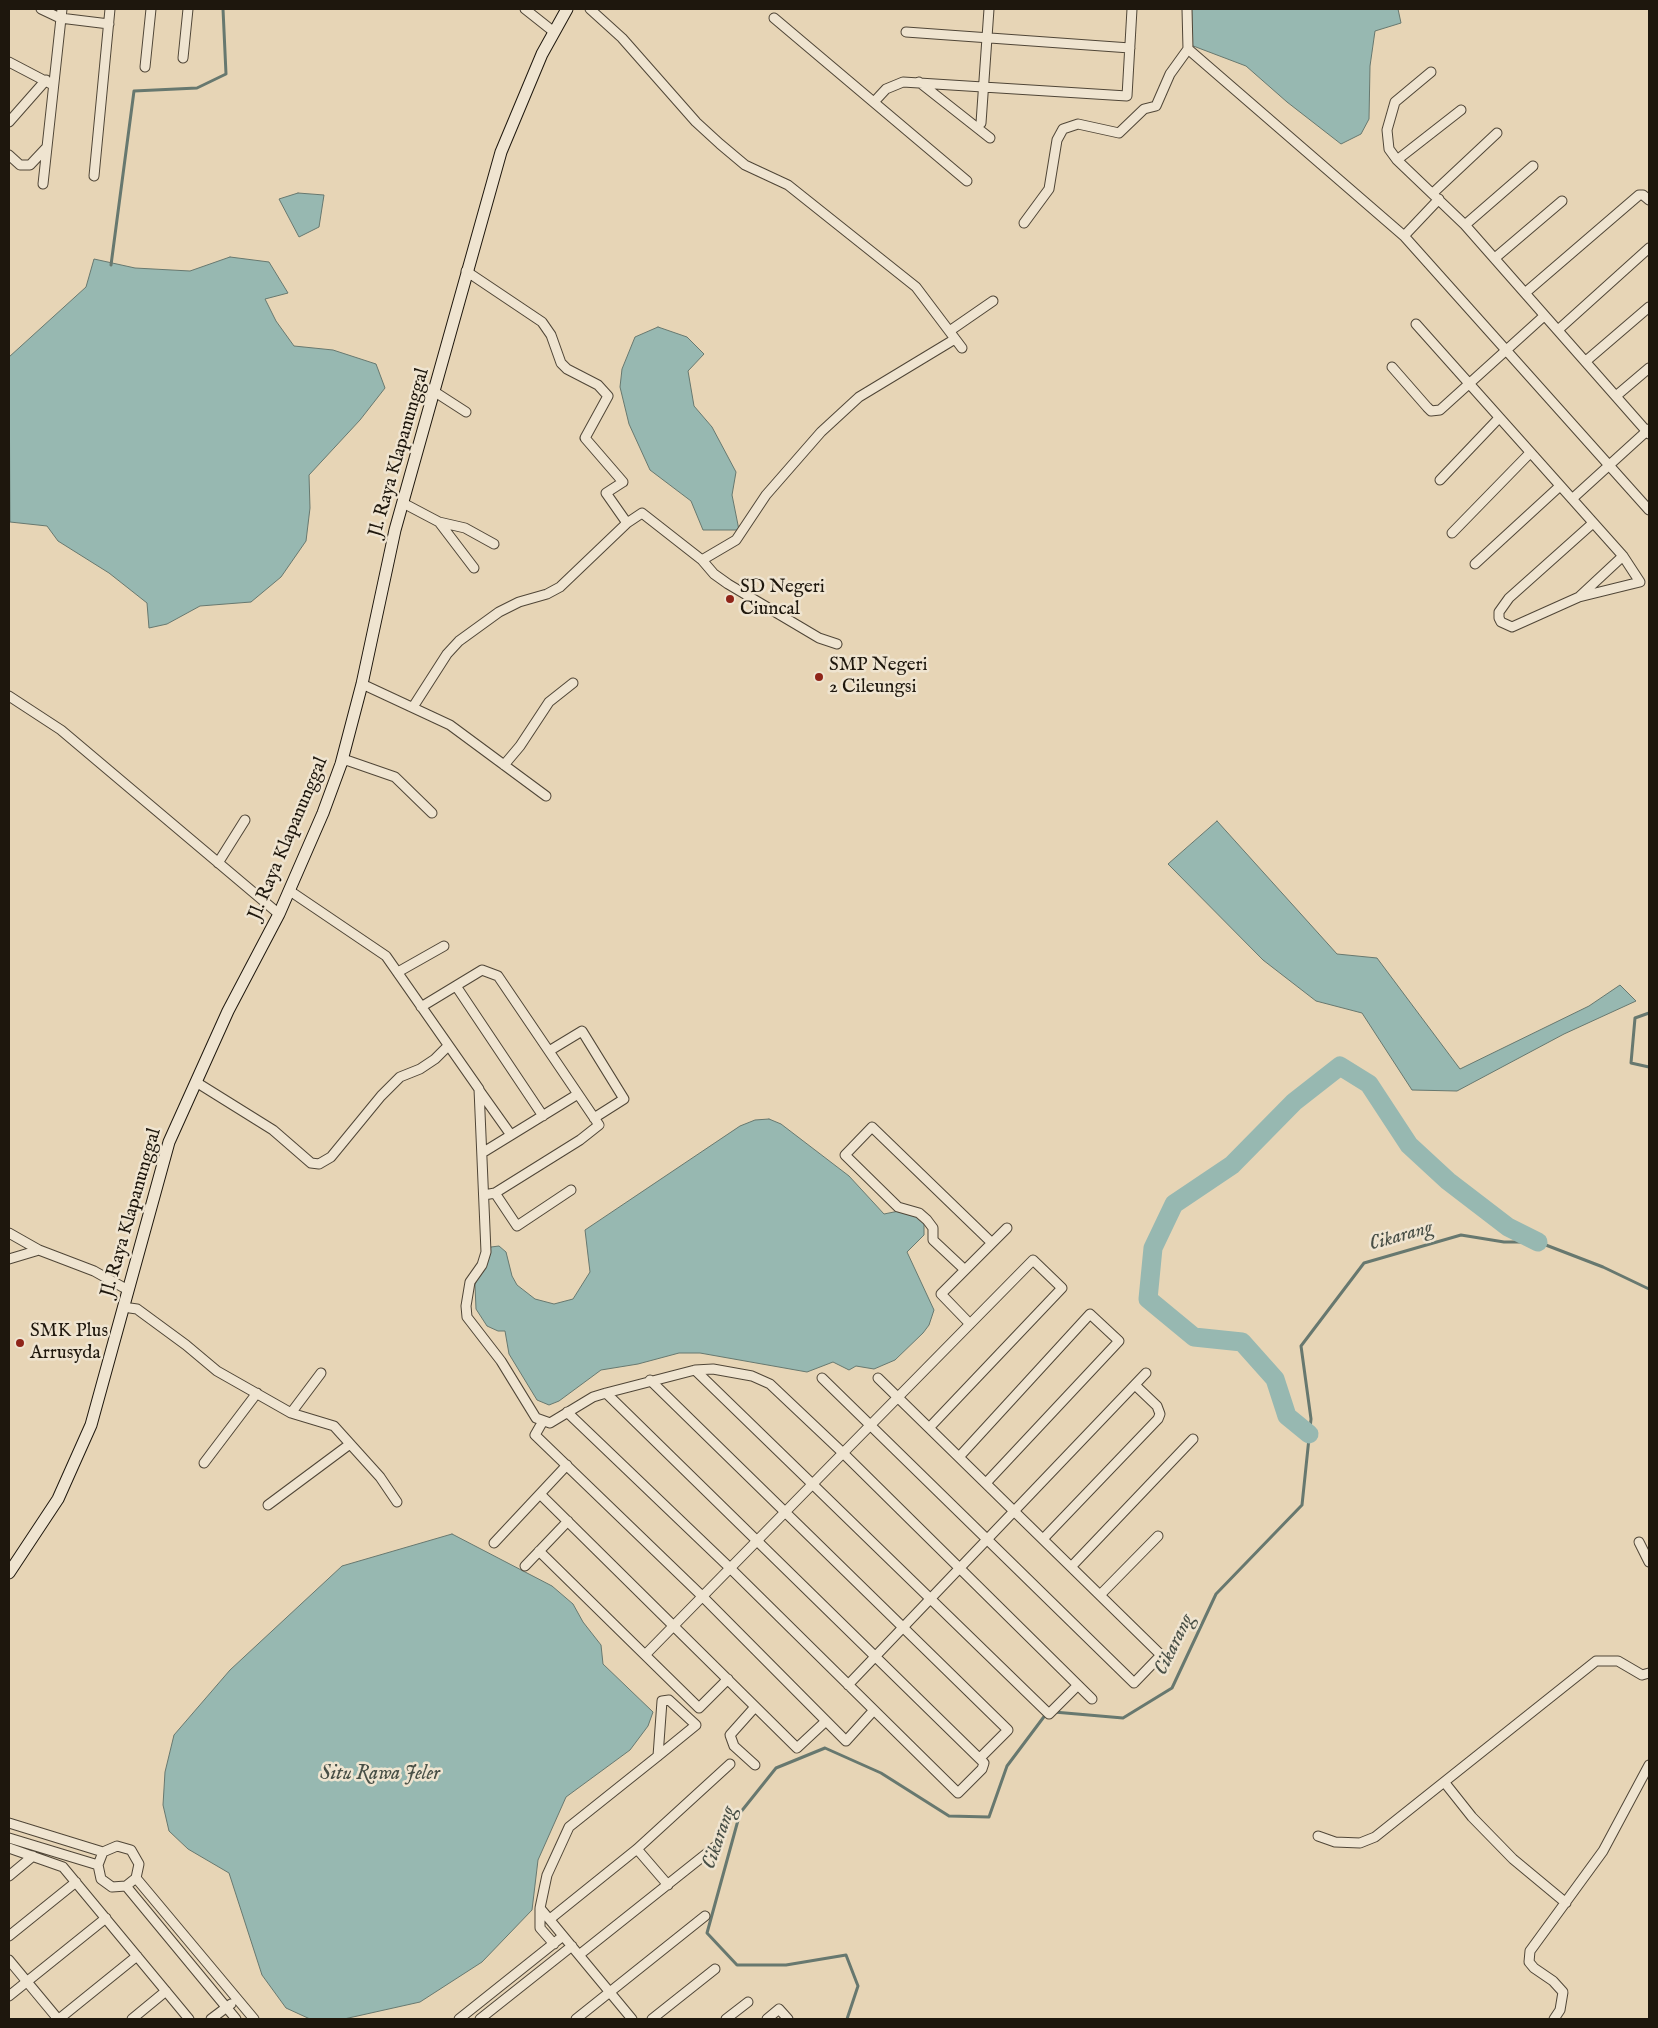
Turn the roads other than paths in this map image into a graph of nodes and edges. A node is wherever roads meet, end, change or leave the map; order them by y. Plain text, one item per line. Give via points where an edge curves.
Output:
1 (41, 9) edge
2 (110, 9) edge
3 (151, 9) edge
4 (188, 9) edge
5 (526, 9) edge
6 (567, 9) edge
7 (590, 9) edge
8 (989, 9) edge
9 (1132, 9) edge
10 (1187, 9) edge
11 (61, 13) edge
12 (774, 18) dead end
13 (109, 24) junction
14 (554, 32) junction
15 (906, 32) dead end
16 (986, 39) junction
17 (1130, 48) junction
18 (1188, 49) junction
19 (183, 58) dead end
20 (9, 62) edge
21 (145, 66) dead end
22 (1431, 72) dead end
23 (919, 82) junction
24 (50, 83) junction
25 (984, 85) junction
26 (874, 102) junction
27 (1461, 110) dead end
28 (9, 122) edge
29 (981, 122) dead end
30 (1497, 133) dead end
31 (990, 138) dead end
32 (46, 147) junction
33 (9, 156) edge
34 (1397, 160) junction
35 (1533, 166) dead end
36 (94, 176) dead end
37 (967, 181) dead end
38 (44, 184) dead end
39 (1436, 196) junction
40 (1649, 200) edge
41 (1562, 201) dead end
42 (1024, 223) dead end
43 (1465, 225) junction
44 (1404, 236) junction
45 (1649, 248) edge
46 (1494, 258) junction
47 (466, 271) junction
48 (1525, 293) junction
49 (993, 301) dead end
50 (1649, 307) edge
51 (1544, 316) junction
52 (1416, 324) dead end
53 (951, 330) junction
54 (1558, 330) junction
55 (955, 339) junction
56 (962, 348) dead end
57 (1506, 349) junction
58 (1586, 361) junction
59 (1392, 367) dead end
60 (1649, 368) edge
61 (1469, 382) junction
62 (435, 392) junction
63 (1616, 396) junction
64 (466, 412) dead end
65 (1499, 418) junction
66 (1648, 432) edge
67 (1530, 453) junction
68 (1609, 465) junction
69 (1440, 480) dead end
70 (1560, 486) junction
71 (1572, 499) junction
72 (403, 503) junction
73 (1649, 510) edge
74 (439, 522) junction
75 (627, 523) junction
76 (1593, 523) junction
77 (1452, 532) dead end
78 (494, 544) dead end
79 (1623, 556) junction
80 (702, 560) junction
81 (1475, 564) dead end
82 (474, 568) dead end
83 (1579, 597) junction
84 (836, 644) dead end
85 (573, 683) dead end
86 (362, 684) junction
87 (9, 696) edge
88 (413, 707) junction
89 (341, 764) junction
90 (504, 765) junction
91 (546, 796) dead end
92 (432, 813) dead end
93 (245, 820) dead end
94 (218, 863) junction
95 (290, 891) junction
96 (279, 914) junction
97 (444, 946) dead end
98 (398, 972) junction
99 (456, 986) junction
100 (421, 1007) junction
101 (448, 1046) junction
102 (549, 1051) junction
103 (196, 1082) junction
104 (479, 1089) junction
105 (578, 1094) junction
106 (543, 1116) junction
107 (594, 1118) junction
108 (511, 1135) junction
109 (482, 1153) junction
110 (571, 1190) dead end
111 (495, 1193) junction
112 (484, 1195) junction
113 (1007, 1228) dead end
114 (9, 1233) edge
115 (992, 1243) junction
116 (39, 1250) junction
117 (9, 1259) edge
118 (965, 1270) junction
119 (128, 1290) junction
120 (123, 1307) junction
121 (970, 1324) junction
122 (695, 1370) junction
123 (1146, 1373) dead end
124 (321, 1374) dead end
125 (822, 1378) dead end
126 (878, 1378) dead end
127 (650, 1380) junction
128 (1135, 1384) junction
129 (257, 1393) junction
130 (606, 1393) junction
131 (898, 1397) junction
132 (291, 1412) junction
133 (567, 1412) junction
134 (542, 1421) junction
135 (870, 1425) junction
136 (929, 1428) junction
137 (1194, 1439) dead end
138 (350, 1444) junction
139 (843, 1453) junction
140 (959, 1457) junction
141 (204, 1463) dead end
142 (567, 1465) junction
143 (986, 1483) junction
144 (812, 1484) junction
145 (540, 1494) junction
146 (397, 1502) dead end
147 (268, 1505) dead end
148 (785, 1512) junction
149 (1015, 1512) junction
150 (568, 1521) junction
151 (1158, 1536) dead end
152 (1043, 1539) junction
153 (758, 1540) junction
154 (988, 1540) junction
155 (1639, 1542) dead end
156 (494, 1544) dead end
157 (540, 1551) junction
158 (1649, 1562) edge
159 (526, 1566) dead end
160 (1071, 1566) junction
161 (730, 1568) junction
162 (960, 1569) junction
163 (9, 1573) edge
164 (1100, 1595) junction
165 (702, 1596) junction
166 (931, 1599) junction
167 (673, 1626) junction
168 (903, 1628) junction
169 (645, 1655) junction
170 (876, 1656) junction
171 (1649, 1673) edge
172 (728, 1679) junction
173 (848, 1685) junction
174 (1078, 1685) junction
175 (1092, 1699) dead end
176 (755, 1707) junction
177 (874, 1710) junction
178 (826, 1722) junction
179 (658, 1756) junction
180 (980, 1758) junction
181 (730, 1764) dead end
182 (755, 1765) dead end
183 (1649, 1765) edge
184 (1446, 1783) junction
185 (9, 1824) edge
186 (1318, 1836) dead end
187 (9, 1838) edge
188 (716, 1846) dead end
189 (9, 1848) edge
190 (637, 1849) junction
191 (103, 1852) junction
192 (33, 1856) junction
193 (98, 1865) junction
194 (9, 1876) edge
195 (136, 1878) junction
196 (76, 1882) junction
197 (668, 1885) junction
198 (126, 1886) junction
199 (1566, 1903) junction
200 (540, 1908) junction
201 (705, 1916) dead end
202 (106, 1918) junction
203 (550, 1920) junction
204 (9, 1936) edge
205 (563, 1936) junction
206 (554, 1944) junction
207 (572, 1946) junction
208 (580, 1955) junction
209 (137, 1956) junction
210 (536, 1958) junction
211 (9, 1960) edge
212 (544, 1968) junction
213 (715, 1969) dead end
214 (27, 1982) junction
215 (166, 1992) junction
216 (610, 1992) junction
217 (9, 1996) edge
218 (237, 1999) junction
219 (748, 2002) dead end
220 (226, 2007) junction
221 (58, 2019) edge
222 (132, 2019) edge
223 (189, 2019) edge
224 (211, 2019) edge
225 (236, 2019) edge
226 (254, 2019) edge
227 (459, 2019) edge
228 (480, 2019) edge
229 (576, 2019) edge
230 (632, 2019) edge
231 (652, 2019) edge
232 (726, 2019) edge
233 (767, 2019) edge
234 (788, 2019) edge
235 (1554, 2019) edge

1 - 11 street
2 - 13 street
3 - 21 street
4 - 19 street
5 - 14 street
6 - 14 street, Jl. Raya Klapanunggal
7 - 53 street via 622,38 696,122 720,144 745,165 788,186 899,273 916,287
8 - 16 street
9 - 17 street
10 - 18 street
11 - 13 street
11 - 24 street
12 - 26 street
13 - 36 street
14 - 47 street, Jl. Raya Klapanunggal via 507,134
15 - 16 street
16 - 17 street
16 - 25 street
17 - 25 street via 1127,96
18 - 42 street via 1170,74 1156,106 1144,109 1119,133 1078,124 1063,129 1057,140 1049,189
18 - 44 street
20 - 24 street
22 - 34 street via 1395,102 1386,139
23 - 25 street
23 - 26 street via 895,83
23 - 31 street
24 - 28 street
24 - 32 street
25 - 29 street
26 - 37 street
27 - 34 street
30 - 39 street
32 - 33 street via 30,165 20,165
32 - 38 street
34 - 39 street
35 - 43 street
39 - 43 street
39 - 44 street
40 - 48 street via 1639,195
41 - 46 street
43 - 46 street
44 - 57 street
45 - 54 street
46 - 48 street
47 - 62 street, Jl. Raya Klapanunggal
47 - 75 street via 542,322 551,335 561,364 598,385 608,396 585,438 623,482 606,493
48 - 51 street
49 - 53 street
50 - 58 street
51 - 54 street
51 - 57 street
52 - 61 street
53 - 55 street
54 - 58 street
55 - 56 street
55 - 80 street via 859,397 821,432 766,494 736,540
57 - 61 street
57 - 68 street
58 - 63 street
59 - 61 street via 1427,407 1436,412
60 - 63 street
61 - 65 street
62 - 64 street
62 - 72 street, Jl. Raya Klapanunggal
63 - 66 street
65 - 67 street
65 - 69 street
66 - 68 street
67 - 70 street
67 - 77 street
68 - 71 street
68 - 73 street
70 - 71 street
70 - 81 street
71 - 76 street
72 - 74 street
72 - 86 street, Jl. Raya Klapanunggal via 369,641
74 - 78 street via 465,528
74 - 82 street
75 - 80 street via 644,514
75 - 88 street via 560,587 499,612 458,641
76 - 79 street
76 - 83 street via 1509,598 1502,605 1498,618 1512,627
79 - 83 street
79 - 83 street via 1640,582
80 - 84 street via 728,584 819,638
85 - 90 street via 549,702
86 - 88 street
86 - 89 street, Jl. Raya Klapanunggal
87 - 94 street via 61,730
88 - 90 street via 450,725
89 - 92 street via 346,760 395,777
89 - 95 street, Jl. Raya Klapanunggal
90 - 91 street
93 - 94 street
94 - 96 street
95 - 96 street, Jl. Raya Klapanunggal
95 - 98 street via 374,946
96 - 103 street, Jl. Raya Klapanunggal via 228,1011
97 - 98 street
98 - 100 street
99 - 100 street
99 - 102 street via 482,970 498,976
99 - 106 street
100 - 101 street
101 - 103 street via 428,1064 400,1077 331,1157 319,1164 311,1163 273,1130
101 - 104 street
102 - 105 street
102 - 107 street via 582,1031 624,1100
103 - 119 street, Jl. Raya Klapanunggal via 168,1142
104 - 108 street
104 - 109 street
105 - 106 street
105 - 107 street
106 - 108 street
107 - 111 street via 599,1125 580,1140
108 - 109 street
109 - 112 street
110 - 111 street via 517,1226
111 - 112 street
112 - 134 street via 486,1252 482,1265 470,1282 467,1316 501,1361 536,1418
113 - 115 street
114 - 116 street
115 - 118 street
115 - 118 street via 872,1127 845,1155 898,1206 919,1213 927,1220 933,1228 933,1240
116 - 117 street
116 - 119 street via 94,1271
118 - 121 street via 941,1294
119 - 120 street, Jl. Raya Klapanunggal
120 - 129 street via 137,1310 186,1344 217,1371
120 - 163 street, Jl. Raya Klapanunggal via 91,1424 68,1480
121 - 131 street
121 - 136 street via 1033,1260 1062,1288
122 - 127 street
122 - 139 street via 734,1372 770,1384
122 - 144 street
123 - 128 street
124 - 132 street
125 - 135 street
126 - 131 street
127 - 130 street
127 - 148 street
128 - 149 street
128 - 152 street via 1157,1406 1158,1419
129 - 132 street
129 - 141 street
130 - 133 street
130 - 153 street
131 - 135 street
131 - 136 street
132 - 138 street via 327,1422
133 - 134 street via 550,1423
133 - 161 street
134 - 142 street via 535,1435
135 - 139 street
135 - 154 street
136 - 140 street
137 - 160 street
138 - 146 street via 380,1477
138 - 147 street
139 - 144 street
139 - 162 street
140 - 143 street
140 - 143 street via 1090,1314 1119,1342
142 - 145 street
142 - 165 street
143 - 149 street
144 - 148 street
144 - 166 street
145 - 150 street
145 - 156 street
148 - 153 street
148 - 168 street
149 - 152 street
149 - 154 street
150 - 157 street
150 - 167 street
151 - 164 street
152 - 160 street
153 - 161 street
153 - 170 street
154 - 162 street
154 - 164 street via 1134,1683 1161,1655
155 - 158 street
157 - 159 street
157 - 169 street
160 - 164 street
161 - 165 street
161 - 173 street
162 - 166 street
162 - 174 street
165 - 167 street
165 - 178 street
166 - 168 street
166 - 174 street via 1049,1714
167 - 169 street
167 - 172 street
168 - 170 street
168 - 180 street via 1008,1730
169 - 172 street via 699,1708
170 - 173 street
170 - 180 street
171 - 184 street via 1642,1675 1618,1660 1596,1662
172 - 176 street
173 - 177 street
174 - 175 street
176 - 178 street via 797,1748
176 - 182 street via 730,1736 734,1746
177 - 178 street via 846,1741
177 - 180 street via 958,1793 982,1769 984,1763
179 - 179 street via 696,1725 669,1700 662,1701
179 - 200 street via 569,1827 547,1875
181 - 190 street
183 - 199 street via 1603,1851
184 - 186 street via 1375,1837 1360,1843 1334,1842
184 - 199 street via 1472,1817 1513,1859
185 - 191 street
187 - 193 street
188 - 197 street
189 - 192 street
190 - 197 street
190 - 203 street
191 - 193 street
191 - 195 street via 117,1846 132,1850 139,1864
192 - 194 street
192 - 196 street via 63,1866
193 - 198 street via 101,1879 112,1887
195 - 198 street
195 - 218 street
196 - 202 street
196 - 204 street
197 - 208 street
198 - 220 street
199 - 235 street via 1530,1951 1529,1962 1562,1992 1560,2010
200 - 203 street
200 - 206 street via 540,1928
201 - 216 street
202 - 209 street
202 - 214 street
203 - 205 street
205 - 206 street
205 - 207 street
206 - 210 street
207 - 208 street
207 - 212 street
208 - 216 street
209 - 215 street
209 - 221 street
210 - 212 street
210 - 227 street
211 - 214 street
212 - 228 street
213 - 231 street
214 - 217 street
214 - 221 street
215 - 222 street
215 - 223 street
216 - 229 street
216 - 230 street
218 - 220 street
218 - 226 street
219 - 232 street
220 - 224 street
220 - 225 street
233 - 234 street via 779,2009

